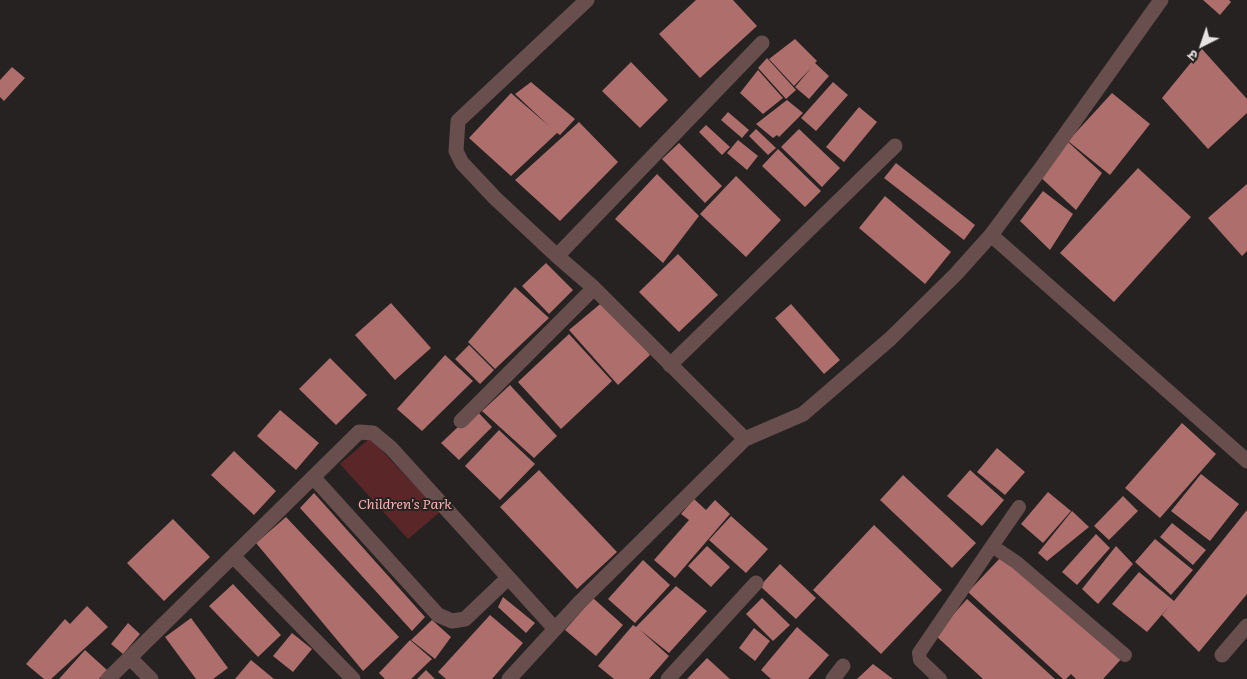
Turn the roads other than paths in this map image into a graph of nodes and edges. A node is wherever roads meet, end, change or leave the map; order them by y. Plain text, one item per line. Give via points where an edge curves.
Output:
1 (587, 0) edge
2 (1161, 0) edge
3 (762, 43) dead end
4 (895, 146) dead end
5 (991, 235) junction
6 (557, 256) junction
7 (594, 288) junction
8 (670, 365) junction
9 (461, 421) dead end
10 (745, 439) junction
11 (1247, 461) edge
12 (314, 478) junction
13 (1019, 507) dead end
14 (992, 546) junction
15 (234, 557) junction
16 (508, 578) junction
17 (756, 583) dead end
18 (1247, 626) edge
19 (555, 629) junction
20 (1125, 655) dead end
21 (1222, 655) dead end
22 (130, 658) junction
23 (844, 666) dead end
24 (349, 678) edge
25 (108, 679) edge
26 (150, 679) edge
27 (509, 679) edge
28 (668, 679) edge
29 (833, 679) edge
30 (940, 679) edge

1 - 6 street via 458,121 456,150 462,164
2 - 5 street
3 - 6 street
4 - 8 street
5 - 10 street via 890,340 803,414
5 - 11 street
6 - 7 street
7 - 8 street
7 - 9 street
8 - 10 street
10 - 19 street
12 - 15 street
12 - 16 street via 438,615 452,621 465,619
12 - 16 street via 359,432 374,433
13 - 14 lane
14 - 20 lane via 1016,562
14 - 30 lane via 919,653 920,660
15 - 22 street
15 - 24 street
16 - 19 street
17 - 28 street
18 - 21 street
19 - 27 street
22 - 25 street
22 - 26 street
23 - 29 street

